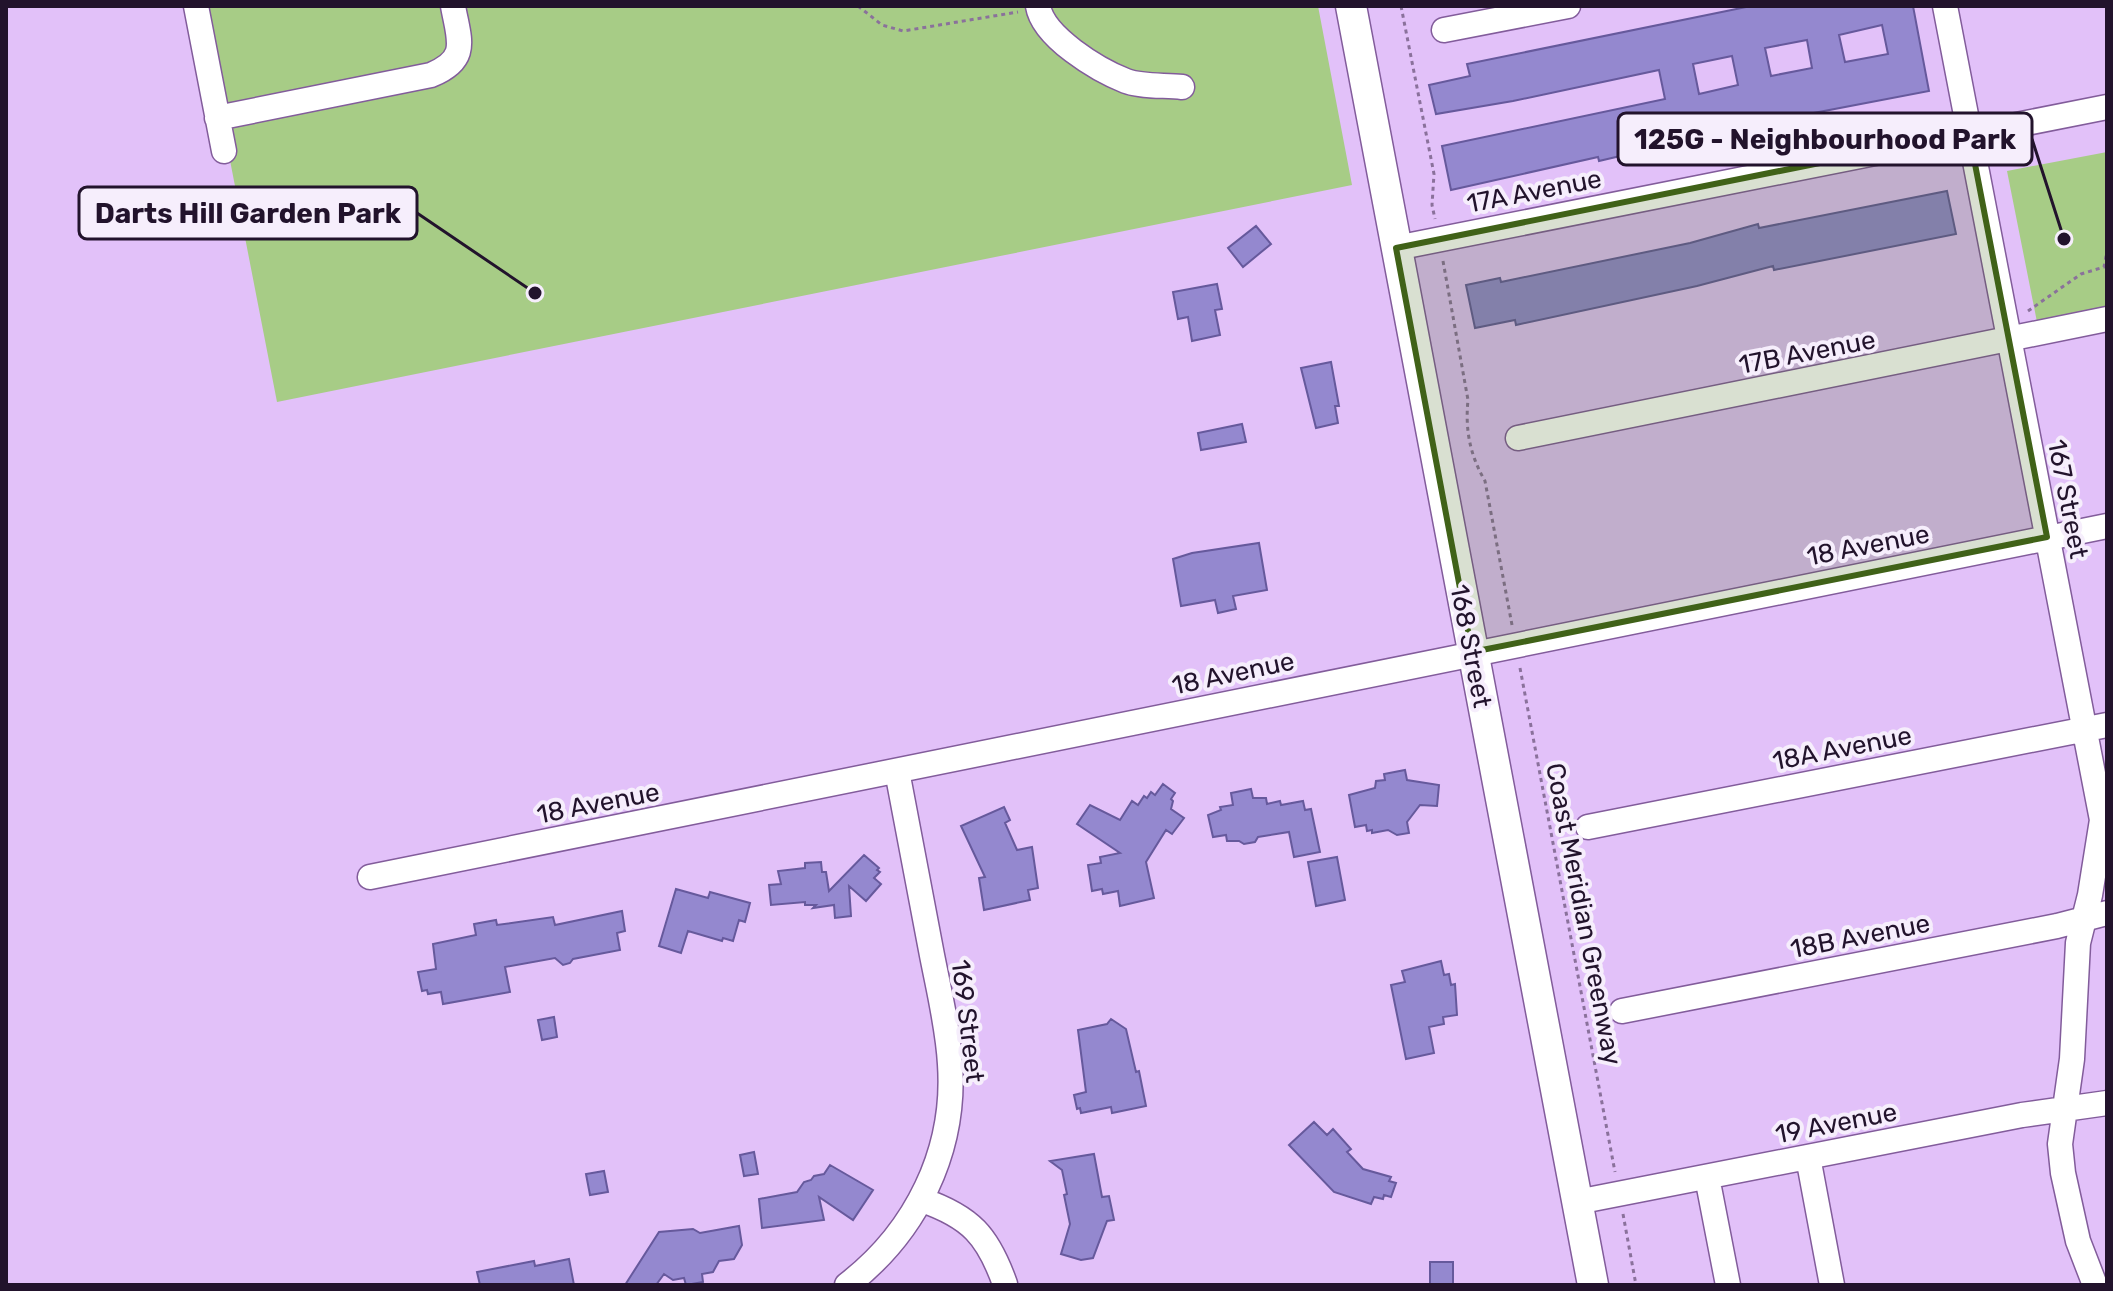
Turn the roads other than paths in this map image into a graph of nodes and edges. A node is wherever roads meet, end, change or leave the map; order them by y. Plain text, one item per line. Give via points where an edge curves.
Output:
1 (196, 6) edge
2 (453, 6) edge
3 (1351, 6) edge
4 (1568, 6) edge
5 (1945, 6) edge
6 (1038, 7) edge
7 (1444, 30) dead end
8 (1182, 87) dead end
9 (2107, 107) edge
10 (217, 118) junction
11 (1969, 133) junction
12 (224, 151) dead end
13 (1396, 248) junction
14 (2107, 319) edge
15 (2009, 340) junction
16 (1518, 438) dead end
17 (2107, 526) edge
18 (2047, 537) junction
19 (1472, 652) junction
20 (2096, 727) edge
21 (897, 771) junction
22 (1588, 827) dead end
23 (370, 877) dead end
24 (2095, 916) edge
25 (1622, 1011) dead end
26 (2107, 1103) edge
27 (2064, 1109) junction
28 (1808, 1157) junction
29 (1707, 1177) junction
30 (922, 1200) junction
31 (1577, 1202) junction
32 (2097, 1276) edge
33 (1005, 1284) edge
34 (847, 1285) edge
35 (1593, 1285) edge
36 (1728, 1285) edge
37 (1832, 1285) edge

1 - 10 street
2 - 10 street via 460,45 444,70
3 - 13 main road, 168 Street
4 - 7 street
5 - 11 street, 167 Street
6 - 8 street via 1077,55 1128,82
9 - 11 street, 17A Avenue
10 - 12 street
11 - 13 street, 17A Avenue
11 - 15 street, 167 Street
13 - 19 main road, 168 Street
14 - 15 street, 17B Avenue
15 - 16 street, 17B Avenue
15 - 18 street, 167 Street
17 - 18 street, 18 Avenue
18 - 19 street, 18 Avenue
18 - 20 street, 167 Street
19 - 21 street, 18 Avenue
19 - 31 main road, 168 Street
20 - 22 street, 18A Avenue
20 - 24 street, 167 Street via 2102,820
21 - 23 street, 18 Avenue
21 - 30 street, 169 Street via 950,1062 942,1147
24 - 25 street, 18B Avenue
24 - 27 street, 167 Street via 2078,943
26 - 27 street, 19 Avenue
27 - 28 street, 19 Avenue
27 - 32 street, 167 Street via 2063,1173 2078,1241
28 - 29 street, 19 Avenue
28 - 37 street
29 - 31 street, 19 Avenue
29 - 36 street
30 - 33 street via 948,1209 974,1228 994,1253
30 - 34 street via 890,1246
31 - 35 main road, 168 Street

